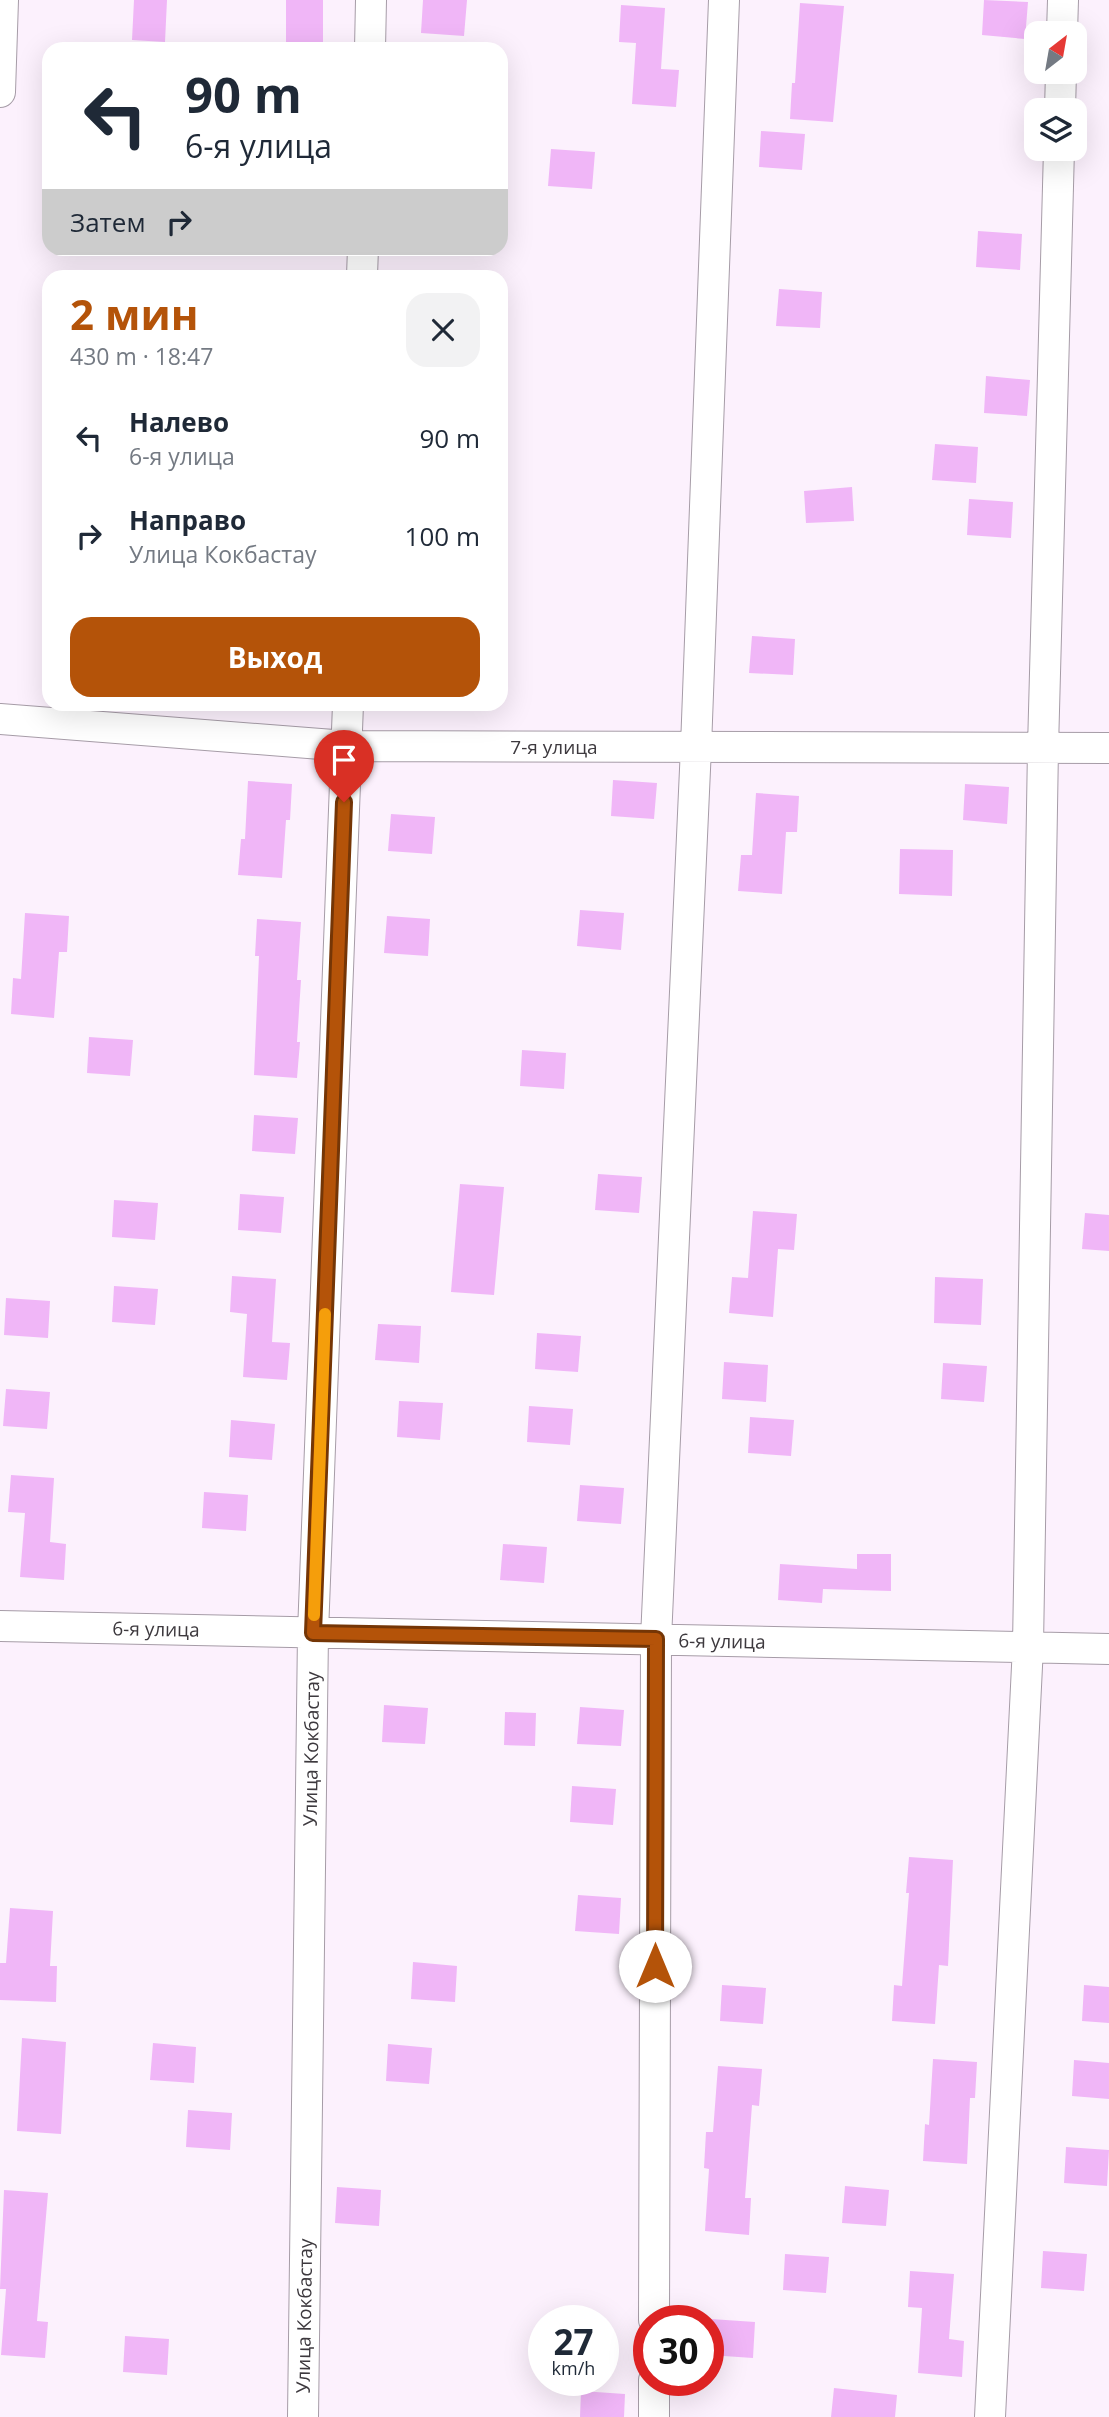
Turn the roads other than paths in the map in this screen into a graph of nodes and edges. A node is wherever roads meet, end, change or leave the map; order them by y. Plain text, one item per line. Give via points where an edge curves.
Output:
1 (3, 0) edge
2 (371, 0) edge
3 (724, 0) edge
4 (1063, 0) edge
5 (1062, 21) edge
6 (370, 42) edge
7 (0, 92) edge
8 (1059, 161) edge
9 (348, 711) edge
10 (0, 719) edge
11 (346, 746) junction
12 (696, 747) junction
13 (1043, 748) junction
14 (1109, 748) edge
15 (0, 1626) edge
16 (313, 1633) junction
17 (656, 1639) junction
18 (1028, 1646) junction
19 (1109, 1649) edge
20 (654, 2305) edge
21 (654, 2396) edge
22 (303, 2417) edge
23 (654, 2417) edge
24 (990, 2417) edge

1 - 7 street
2 - 6 street
3 - 12 street
4 - 5 street
8 - 13 street
9 - 11 street, Улица Кокбастау
10 - 11 street, 7-я улица
11 - 12 street, 7-я улица
11 - 16 street, Улица Кокбастау
12 - 13 street, 7-я улица
12 - 17 street
13 - 14 street, 7-я улица
13 - 18 street
15 - 16 street, 6-я улица
16 - 17 street, 6-я улица
16 - 22 street, Улица Кокбастау
17 - 18 street, 6-я улица
17 - 20 street
18 - 19 street, 6-я улица
18 - 24 street
21 - 23 street

